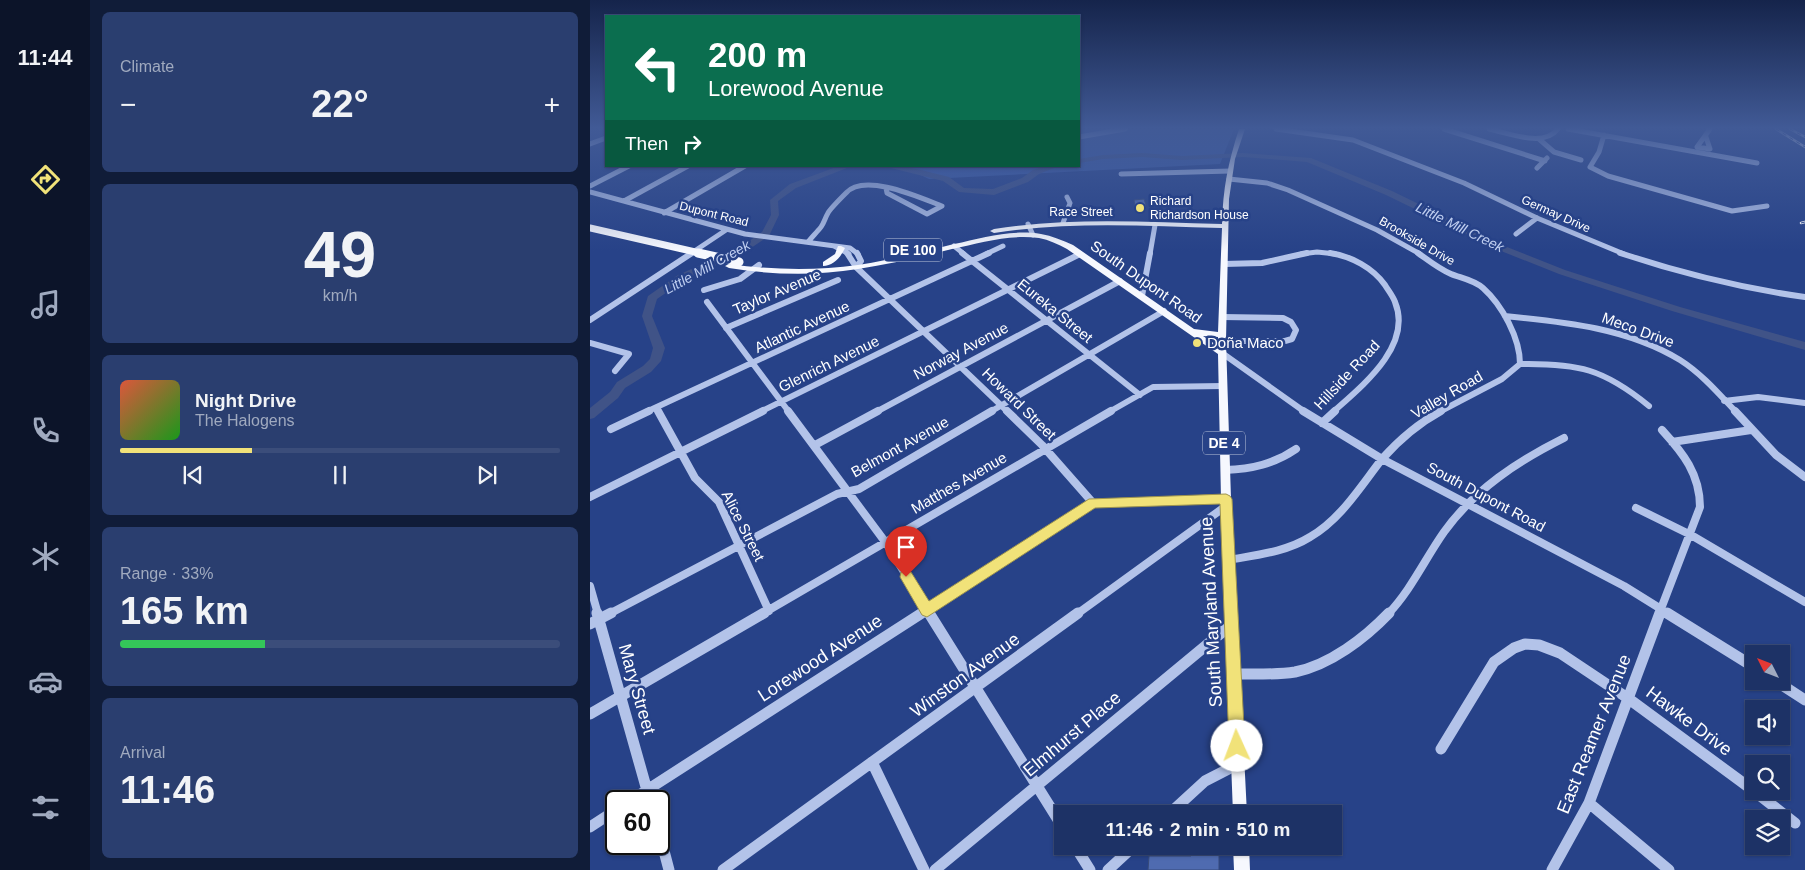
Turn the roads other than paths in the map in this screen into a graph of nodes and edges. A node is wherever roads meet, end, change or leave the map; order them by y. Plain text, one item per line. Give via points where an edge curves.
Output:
1 (622, 170) edge
2 (681, 170) edge
3 (739, 170) edge
4 (1230, 170) edge
5 (1429, 170) edge
6 (1595, 170) edge
7 (1121, 174) dead end
8 (1229, 175) junction
9 (590, 186) edge
10 (886, 188) junction
11 (590, 192) edge
12 (1067, 197) dead end
13 (624, 201) junction
14 (1767, 206) dead end
15 (664, 213) junction
16 (1538, 218) junction
17 (1063, 223) junction
18 (1028, 224) junction
19 (1155, 225) junction
20 (1225, 226) junction
21 (590, 228) edge
22 (726, 230) junction
23 (590, 233) edge
24 (1516, 234) dead end
25 (1033, 236) junction
26 (808, 242) junction
27 (946, 242) junction
28 (954, 246) junction
29 (1002, 246) dead end
30 (838, 247) junction
31 (1080, 254) junction
32 (911, 256) junction
33 (973, 262) junction
34 (856, 263) junction
35 (826, 264) junction
36 (878, 264) junction
37 (1224, 264) junction
38 (759, 265) junction
39 (751, 270) junction
40 (866, 276) junction
41 (838, 280) dead end
42 (1120, 281) junction
43 (704, 290) dead end
44 (1008, 290) junction
45 (1142, 296) junction
46 (1805, 297) edge
47 (890, 300) junction
48 (707, 302) dead end
49 (1164, 311) junction
50 (1506, 316) junction
51 (1222, 317) junction
52 (590, 320) edge
53 (1047, 320) junction
54 (726, 328) junction
55 (924, 331) junction
56 (1191, 331) junction
57 (1222, 338) junction
58 (590, 343) edge
59 (1222, 353) junction
60 (1089, 354) junction
61 (752, 364) junction
62 (1520, 364) junction
63 (960, 366) junction
64 (615, 370) dead end
65 (1222, 386) junction
66 (1140, 395) junction
67 (1724, 401) junction
68 (782, 402) junction
69 (1805, 403) edge
70 (1001, 406) junction
71 (1649, 406) dead end
72 (656, 408) junction
73 (1322, 422) junction
74 (611, 429) dead end
75 (1662, 430) dead end
76 (1751, 430) junction
77 (1564, 438) dead end
78 (1672, 442) junction
79 (815, 445) junction
80 (1296, 449) dead end
81 (1046, 450) junction
82 (680, 452) junction
83 (1382, 459) junction
84 (1225, 470) junction
85 (1805, 477) edge
86 (849, 492) junction
87 (590, 497) edge
88 (1093, 502) junction
89 (1226, 503) junction
90 (1467, 505) junction
91 (1636, 508) dead end
92 (1691, 535) junction
93 (886, 543) junction
94 (739, 545) junction
95 (1229, 560) junction
96 (590, 586) edge
97 (1805, 602) edge
98 (1662, 608) junction
99 (769, 611) junction
100 (927, 611) junction
101 (594, 621) edge
102 (1232, 624) junction
103 (1745, 661) edge
104 (1234, 674) junction
105 (975, 688) junction
106 (1790, 690) edge
107 (622, 696) junction
108 (1628, 696) junction
109 (1805, 700) edge
110 (590, 714) edge
111 (1441, 749) dead end
112 (872, 762) junction
113 (1238, 764) junction
114 (1745, 784) edge
115 (1037, 786) junction
116 (647, 790) joint
117 (1766, 800) edge
118 (1589, 803) junction
119 (1180, 805) edge
120 (1240, 805) edge
121 (1054, 813) edge
122 (605, 817) edge
123 (1795, 822) dead end
124 (590, 827) edge
125 (665, 855) edge
126 (1081, 855) edge
127 (1124, 855) edge
128 (1241, 855) edge
129 (669, 870) edge
130 (723, 870) edge
131 (924, 870) edge
132 (935, 870) edge
133 (1090, 870) edge
134 (1108, 870) edge
135 (1242, 870) edge
136 (1552, 870) edge
137 (1669, 870) edge

1 - 9 street
2 - 13 street
3 - 15 street
4 - 8 main road, DE 4
5 - 16 street, Germay Drive
6 - 14 street via 1732,211
7 - 8 street, Brookside Drive
8 - 20 main road, DE 4
8 - 50 street, Brookside Drive via 1279,186 1377,230 1449,273 1483,288
10 - 10 street via 910,193 942,206 926,214 887,193
10 - 26 street via 862,185 846,192
11 - 13 street, Dupont Road
12 - 17 street via 1070,203
13 - 15 street, Dupont Road
15 - 22 street, Dupont Road
16 - 24 street
16 - 46 street, Germay Drive via 1621,253 1700,278
17 - 18 main road, Race Street / DE 100
17 - 19 main road, Race Street / DE 100
18 - 25 street
18 - 27 main road, South Dupont Road / DE 100
19 - 20 main road, Race Street / DE 100
19 - 45 street
20 - 37 main road, DE 4
21 - 38 main road, South Dupont Road / DE 100, bridge
22 - 26 street, Dupont Road
22 - 52 street
23 - 39 main road, South Dupont Road / DE 100
25 - 28 main road, South Dupont Road / DE 100 via 1008,235
25 - 31 main road, South Dupont Road / DE 100 via 1060,242
26 - 30 street, Dupont Road
27 - 32 main road
27 - 34 main road, South Dupont Road / DE 100
28 - 32 main road, South Dupont Road / DE 100
28 - 33 street, Eureka Street
29 - 33 street, Atlantic Avenue
30 - 34 street
30 - 34 street, Dupont Road via 854,249
30 - 35 main road via 838,255
31 - 42 main road, South Dupont Road / DE 100
31 - 44 street, Glenrich Avenue
32 - 36 main road, South Dupont Road / DE 100
33 - 44 street, Eureka Street
33 - 47 street, Atlantic Avenue
34 - 35 main road, South Dupont Road / DE 100
34 - 36 main road, South Dupont Road / DE 100
34 - 39 main road, South Dupont Road / DE 100 via 802,272
34 - 40 street, Howard Street
35 - 38 main road, South Dupont Road / DE 100
36 - 40 main road
37 - 51 main road, DE 4
37 - 73 street, Hillside Road via 1252,264 1306,252 1342,255 1372,270 1394,297 1399,329 1387,357
38 - 39 street
39 - 43 street via 740,279
40 - 47 street, Howard Street
41 - 54 street, Taylor Avenue
42 - 45 main road, South Dupont Road / DE 100
42 - 53 street, Norway Avenue
44 - 53 street, Eureka Street
44 - 55 street, Glenrich Avenue
45 - 49 main road, South Dupont Road / DE 100
47 - 55 street, Howard Street
47 - 61 street, Atlantic Avenue
48 - 54 street
49 - 56 main road, South Dupont Road / DE 100
49 - 60 street, Belmont Avenue
50 - 62 street, Brookside Drive via 1520,351
50 - 67 street, Meco Drive via 1586,326 1654,347 1692,368
51 - 57 main road, DE 4
51 - 57 street via 1283,318 1296,330 1294,336 1284,341
53 - 60 street, Eureka Street
53 - 63 street, Norway Avenue
54 - 61 street
55 - 63 street, Howard Street
55 - 68 street, Glenrich Avenue
56 - 57 main road
56 - 59 main road, South Dupont Road / DE 100
57 - 59 main road, DE 4
58 - 64 street via 629,354
59 - 65 main road, DE 4
59 - 73 street, South Dupont Road
60 - 66 street, Eureka Street
60 - 70 street, Belmont Avenue
61 - 68 street
61 - 72 street, Atlantic Avenue
62 - 71 street via 1572,364 1592,369 1611,376
62 - 83 street, Valley Road via 1510,376 1427,420
63 - 70 street, Howard Street
63 - 79 street, Norway Avenue
65 - 66 street, Matthes Avenue via 1159,386
65 - 84 main road, DE 4
66 - 81 street, Matthes Avenue
67 - 69 street via 1758,397
67 - 76 street
68 - 79 street
68 - 82 street, Glenrich Avenue
70 - 81 street, Howard Street
70 - 86 street, Belmont Avenue
72 - 74 street, Atlantic Avenue
72 - 82 street, Alice Street
73 - 83 street, South Dupont Road
75 - 78 street
76 - 78 street
76 - 85 street via 1786,465
77 - 90 street via 1524,458
78 - 92 street via 1693,469 1701,490 1700,507
79 - 86 street
80 - 84 street via 1262,467
81 - 88 street, Howard Street
81 - 93 street, Matthes Avenue
82 - 87 street, Glenrich Avenue
82 - 94 street, Alice Street via 695,478 719,502
83 - 90 street, South Dupont Road
83 - 95 street, Valley Road via 1340,513 1309,538 1278,552
84 - 89 main road, DE 4
86 - 93 street
86 - 94 street, Belmont Avenue via 836,494
88 - 89 street
88 - 100 street, Lorewood Avenue
89 - 95 main road, South Maryland Avenue / DE 4
89 - 105 street, Winston Avenue
90 - 98 street, South Dupont Road
90 - 104 street via 1430,553 1402,598 1385,618 1359,639 1306,668 1290,672
91 - 92 street
92 - 97 street
92 - 98 street
93 - 99 street, Matthes Avenue
93 - 100 street
94 - 99 street, Alice Street
94 - 101 street, Belmont Avenue
95 - 102 main road, South Maryland Avenue / DE 4
96 - 101 street, Mary Street
98 - 103 street, South Dupont Road
98 - 108 street, East Reamer Avenue
99 - 107 street, Matthes Avenue
100 - 105 street
100 - 116 street, Lorewood Avenue
101 - 107 street, Mary Street
102 - 104 main road, South Maryland Avenue / DE 4
102 - 115 street, Elmhurst Place
104 - 113 main road, South Maryland Avenue / DE 4
105 - 112 street, Winston Avenue
105 - 115 street
106 - 109 street
107 - 110 street, Matthes Avenue
107 - 116 street, Mary Street
108 - 111 street, Hawke Drive via 1545,647 1533,644 1514,646 1490,667
108 - 114 street, Hawke Drive
108 - 118 street, East Reamer Avenue
112 - 130 street, Winston Avenue
112 - 131 street
113 - 119 street via 1205,781
113 - 120 main road, South Maryland Avenue / DE 4
115 - 121 street
115 - 132 street, Elmhurst Place
117 - 123 street, Hawke Drive
118 - 136 street, East Reamer Avenue
118 - 137 street
122 - 124 street
125 - 129 street
126 - 133 street
127 - 134 street
128 - 135 main road

